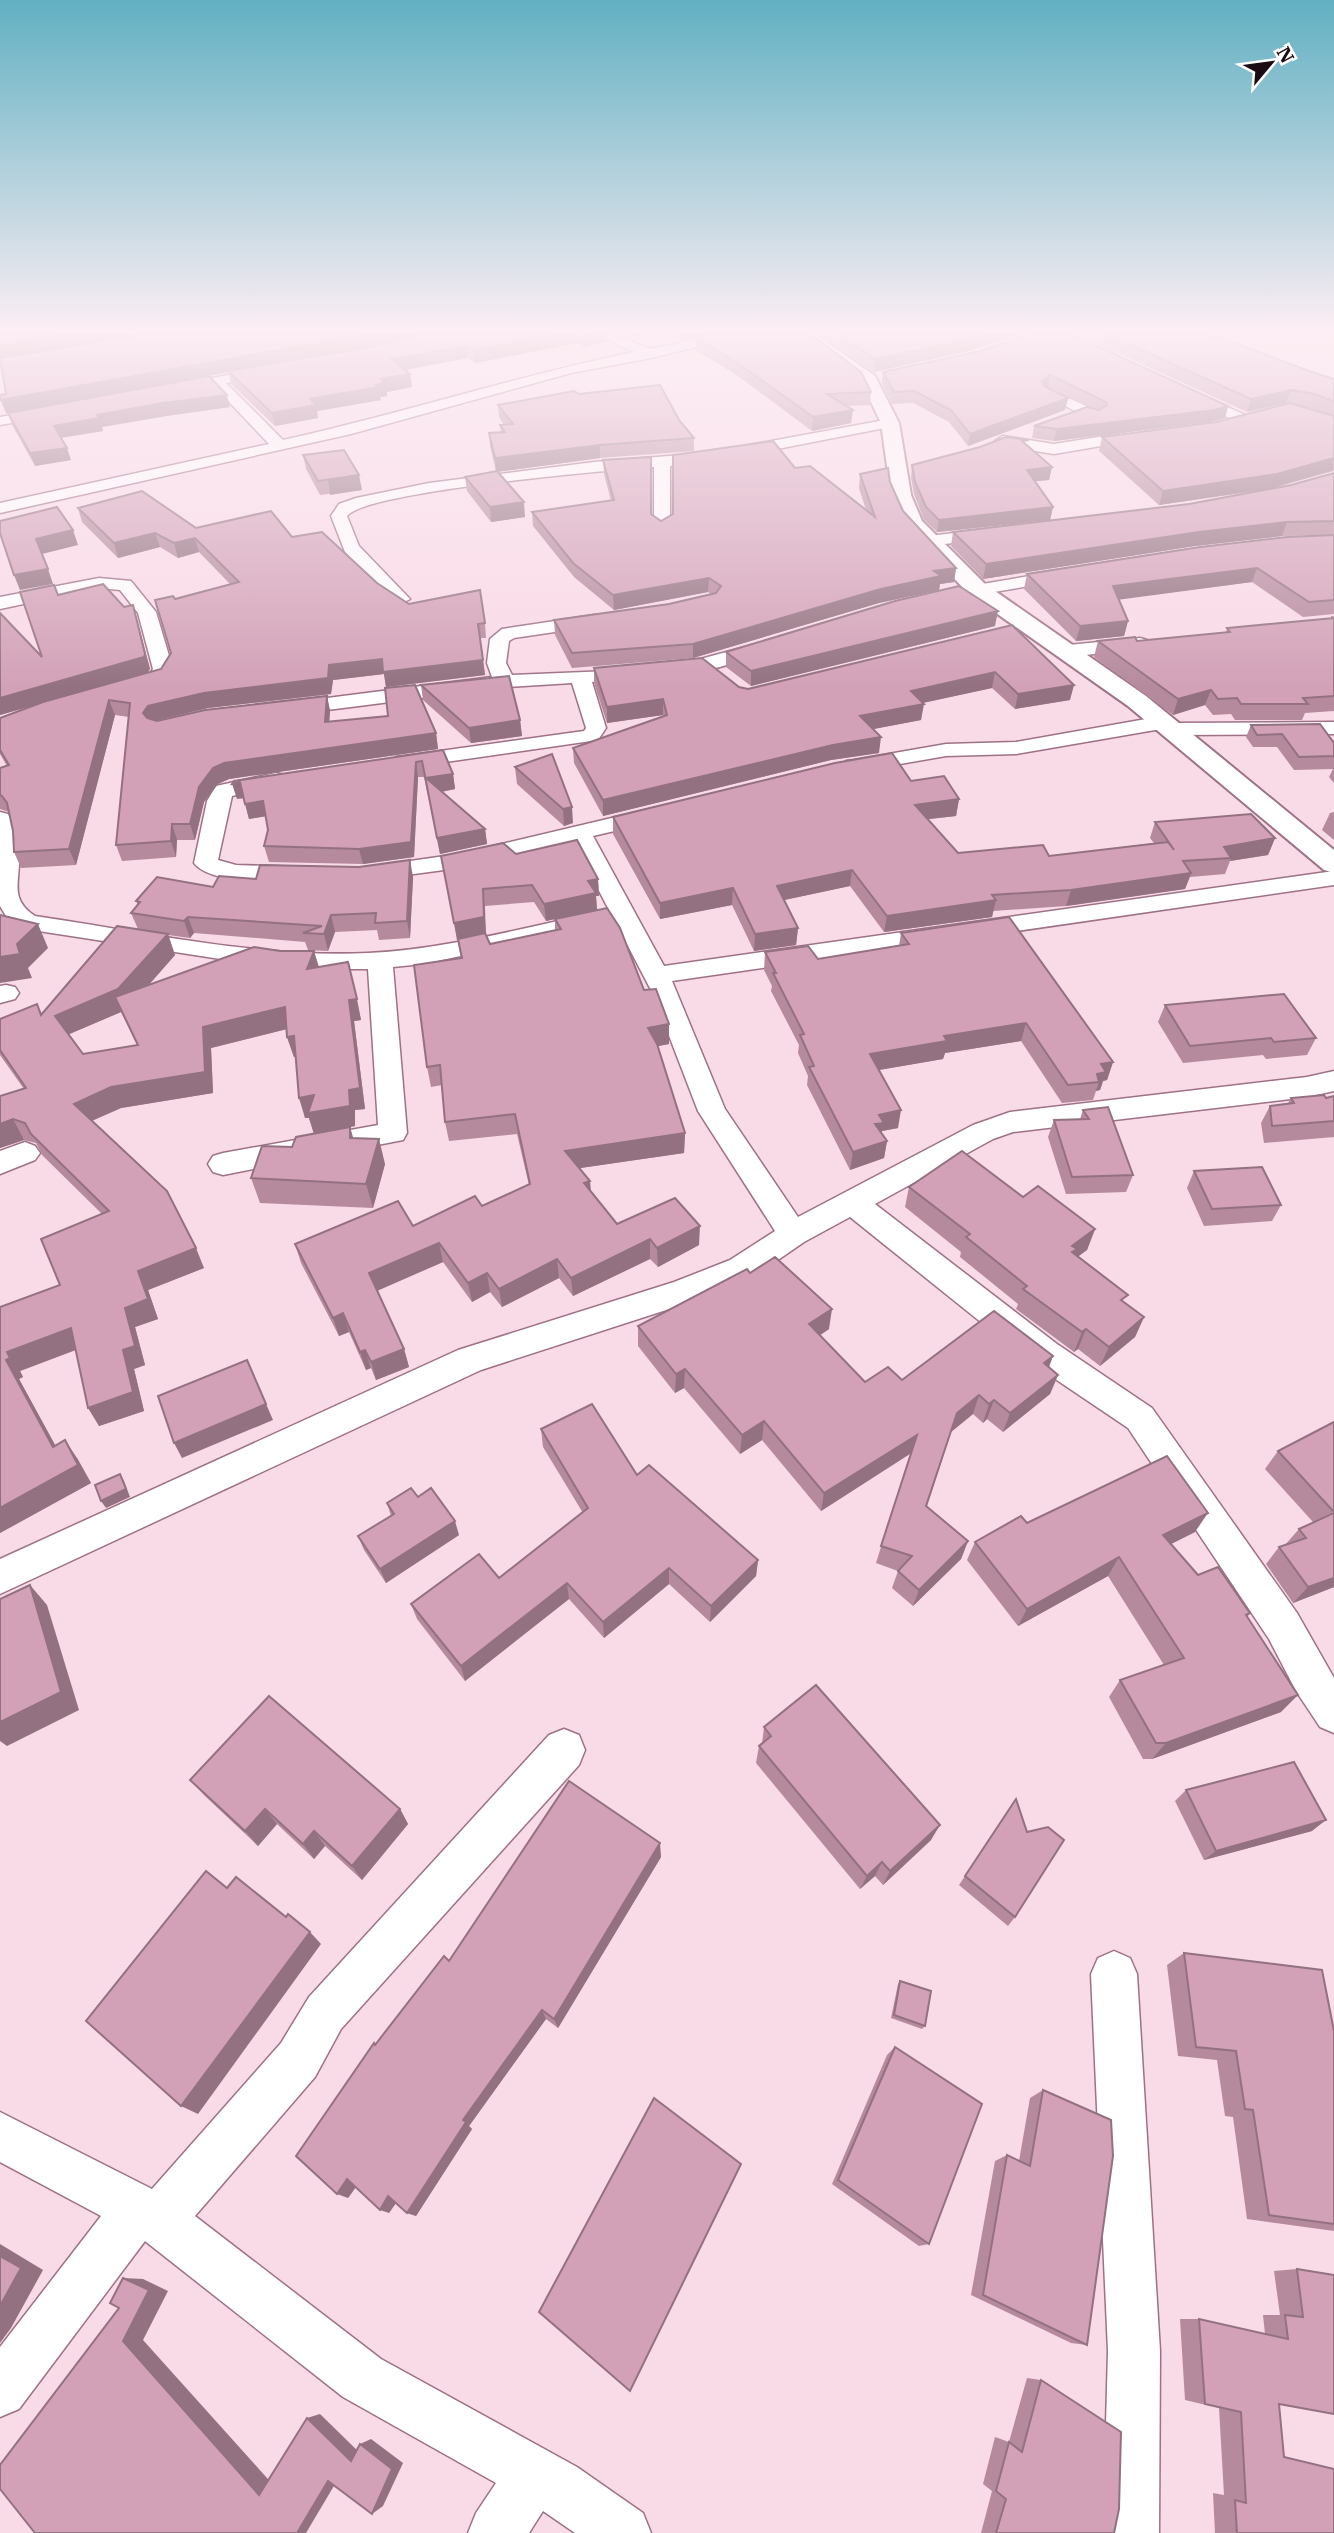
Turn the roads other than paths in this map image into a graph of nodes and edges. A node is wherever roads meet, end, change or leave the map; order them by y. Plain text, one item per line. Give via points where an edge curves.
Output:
1 (252, 452) edge
2 (737, 452) edge
3 (899, 452) edge
4 (662, 461) junction
5 (0, 508) edge
6 (662, 528) edge
7 (1018, 530) edge
8 (929, 541) junction
9 (1085, 572) edge
10 (977, 589) junction
11 (401, 599) edge
12 (927, 600) edge
13 (0, 603) edge
14 (615, 618) edge
15 (1030, 625) junction
16 (1004, 634) edge
17 (1161, 641) edge
18 (784, 642) edge
19 (1068, 651) junction
20 (705, 664) junction
21 (642, 672) edge
22 (617, 674) edge
23 (580, 676) junction
24 (723, 678) edge
25 (508, 681) junction
26 (106, 695) edge
27 (271, 711) edge
28 (1167, 726) junction
29 (1334, 728) edge
30 (388, 764) edge
31 (832, 770) edge
32 (294, 777) edge
33 (672, 811) edge
34 (0, 819) edge
35 (580, 833) junction
36 (1334, 864) edge
37 (350, 874) edge
38 (324, 875) edge
39 (1334, 878) edge
40 (623, 914) junction
41 (380, 960) junction
42 (656, 975) junction
43 (1334, 1082) edge
44 (223, 1164) dead end
45 (852, 1202) junction
46 (793, 1234) junction
47 (0, 1577) edge
48 (1334, 1713) edge
49 (565, 1750) dead end
50 (1114, 1974) dead end
51 (0, 2137) edge
52 (149, 2215) junction
53 (0, 2390) edge
54 (534, 2474) junction
55 (496, 2533) edge
56 (623, 2533) edge
57 (1131, 2533) edge

1 - 5 street
2 - 4 street
3 - 8 street via 904,471 901,495 913,523
4 - 6 street
4 - 11 street via 429,488 345,508 339,516 351,548
7 - 8 street
8 - 10 street
9 - 10 street
10 - 12 street
10 - 15 street
13 - 26 street via 99,583 125,585 148,612 163,669 158,678
14 - 25 street via 509,633 500,639 496,668
15 - 16 street
15 - 19 street
17 - 19 street
18 - 20 street
19 - 28 street
20 - 21 street
20 - 24 street
22 - 23 street
23 - 25 street
23 - 30 street via 596,728 591,737
25 - 27 street
28 - 29 street
28 - 31 street via 1016,748 946,750
28 - 36 street
32 - 38 street via 224,791 206,863 229,871
33 - 35 street
34 - 41 street via 7,858 4,891 18,916 28,923 286,961
35 - 37 street via 459,861
35 - 40 street
39 - 42 street
40 - 41 street via 423,956
40 - 42 street
41 - 44 street via 393,1133
42 - 46 street via 712,1111
43 - 45 street via 1010,1122
45 - 46 street
45 - 48 street via 1045,1354 1140,1418 1283,1626
46 - 47 street via 741,1269 695,1288 470,1360
49 - 52 street via 325,2013 298,2060
50 - 57 street via 1134,2351
51 - 52 street
52 - 53 street
52 - 54 street via 362,2378
54 - 55 street
54 - 56 street

